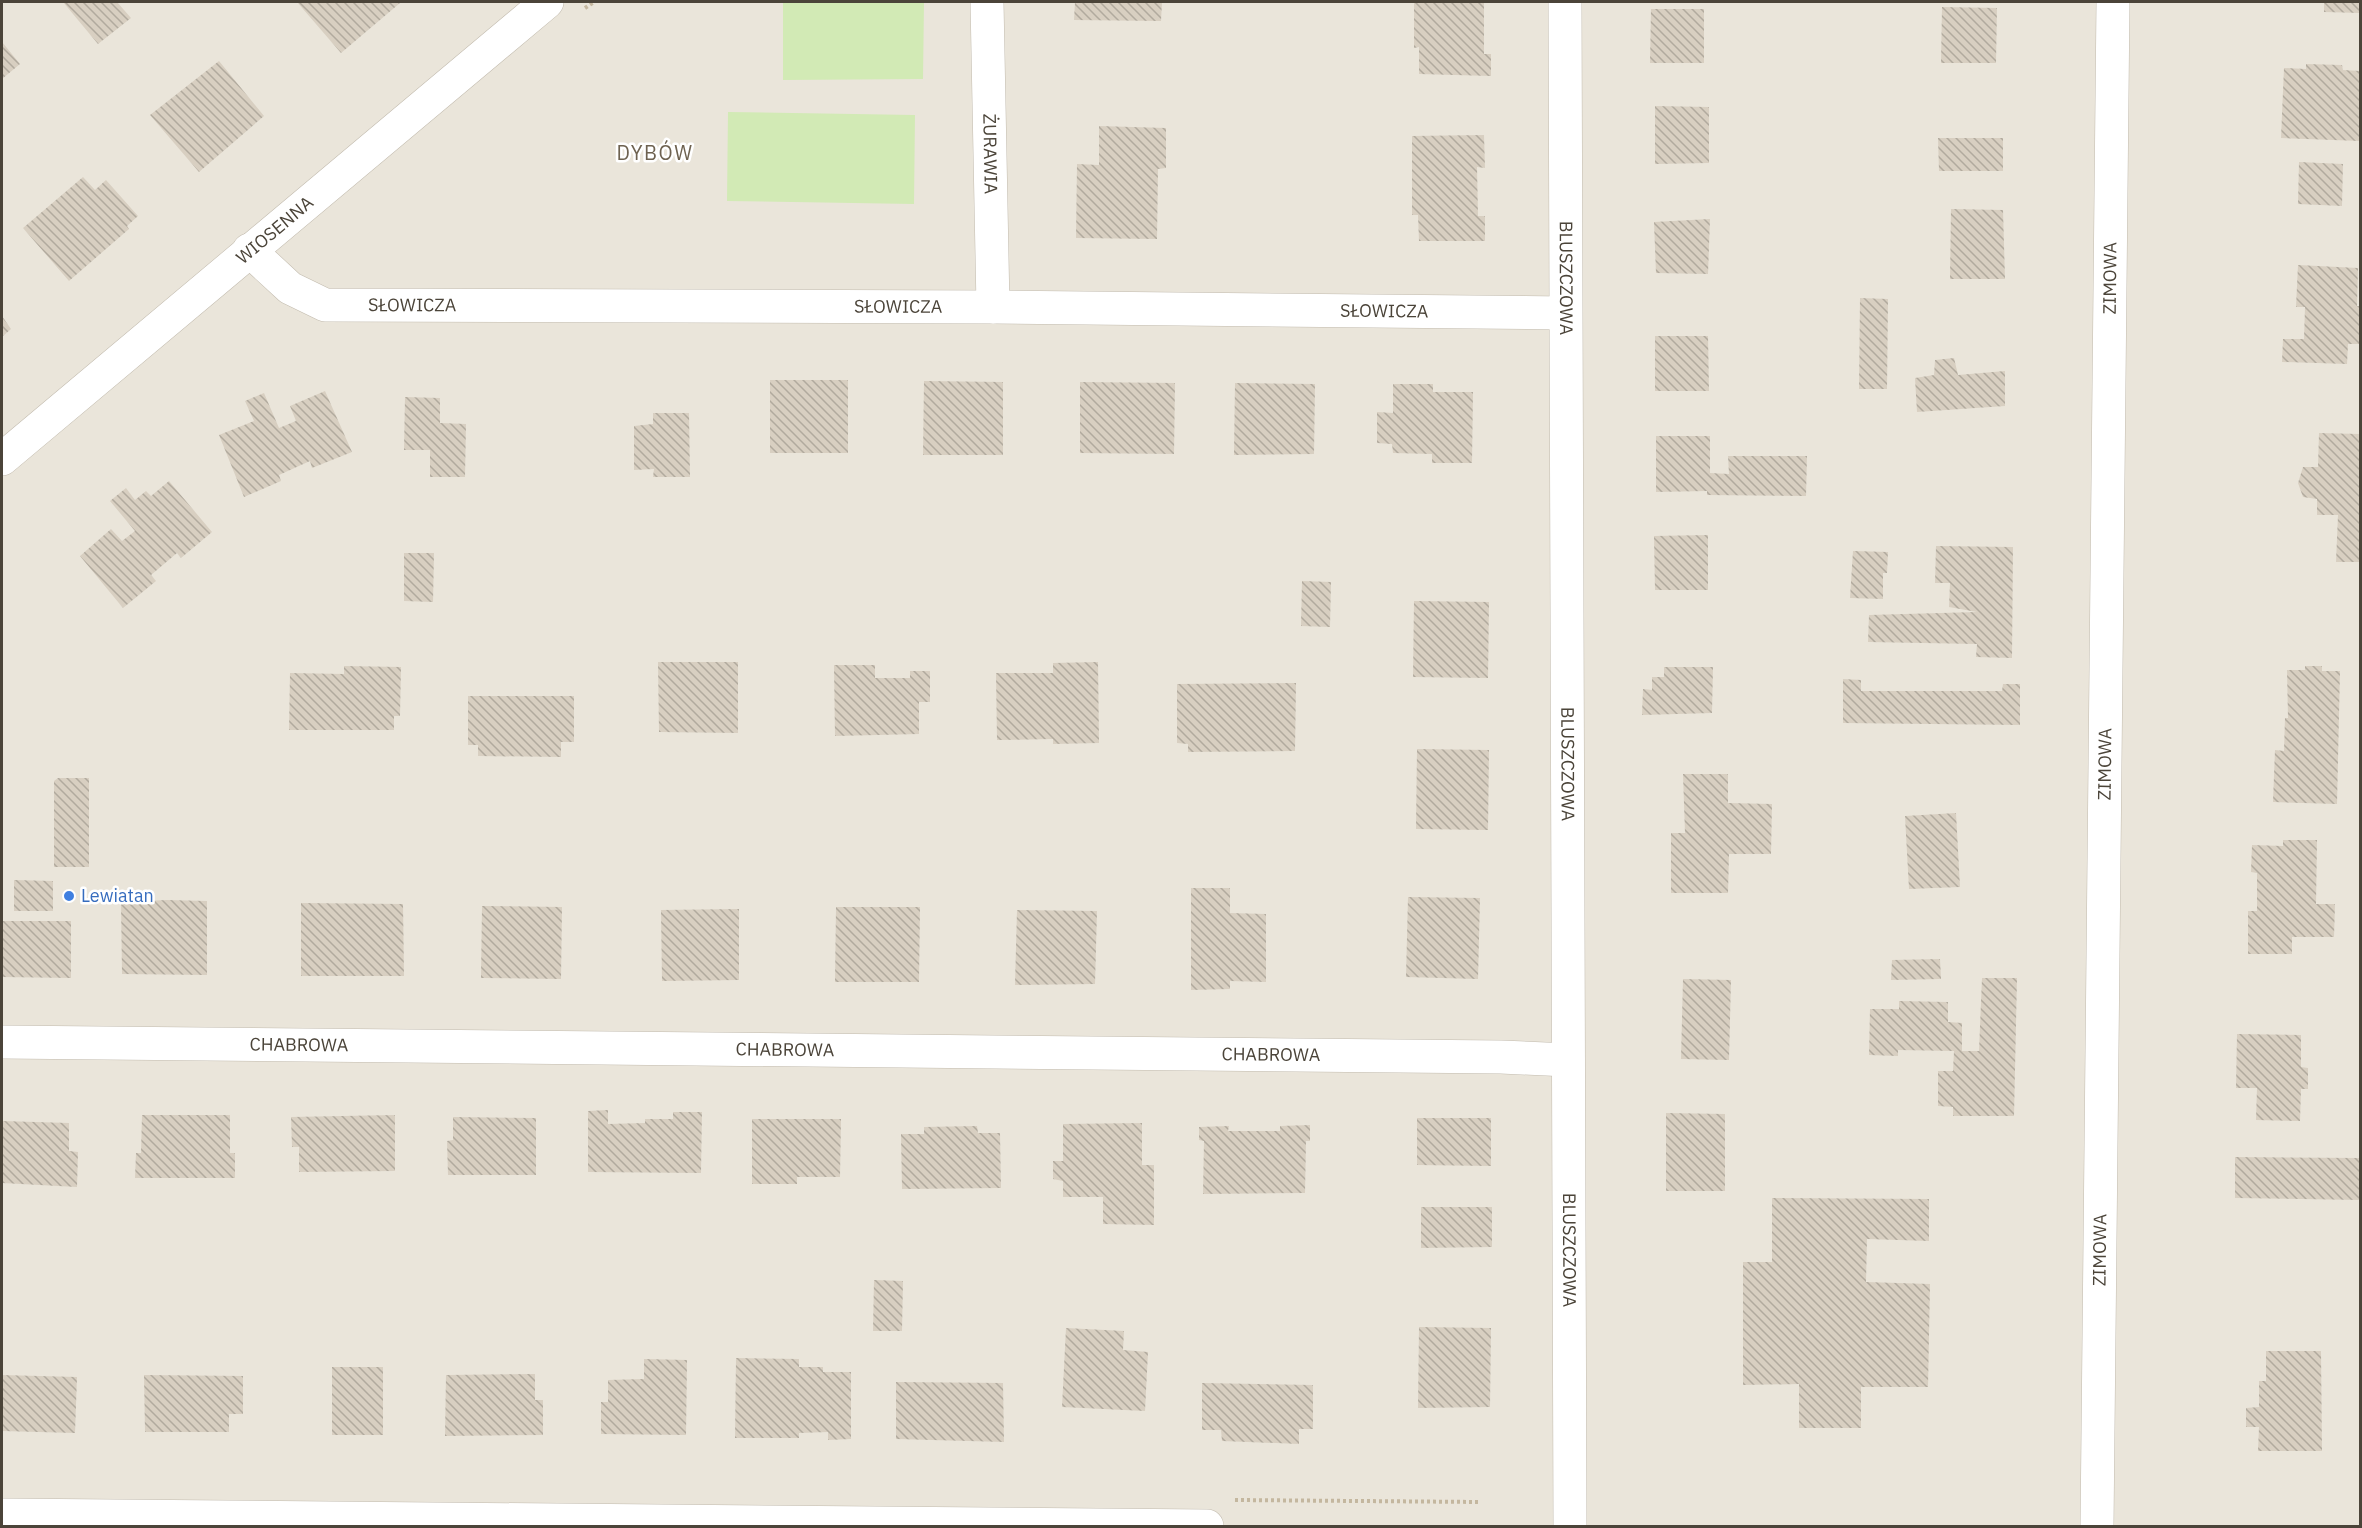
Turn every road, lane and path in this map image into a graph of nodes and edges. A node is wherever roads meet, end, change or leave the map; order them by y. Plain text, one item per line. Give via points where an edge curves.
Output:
1 (547, 2) edge
2 (987, 2) edge
3 (1565, 2) edge
4 (2113, 2) edge
5 (249, 250) junction
6 (993, 307) junction
7 (1565, 313) junction
8 (2, 459) edge
9 (2, 1042) edge
10 (1568, 1060) junction
11 (2, 1515) edge
12 (1207, 1527) edge
13 (1570, 1527) edge
14 (2097, 1527) edge

1 - 5 street, WIOSENNA
2 - 6 street, ŻURAWIA
3 - 7 street, BLUSZCZOWA
4 - 14 street, ZIMOWA
5 - 6 street, SŁOWICZA via 290,288 325,305
5 - 8 street, WIOSENNA
6 - 7 street, SŁOWICZA
7 - 10 street, BLUSZCZOWA
9 - 10 street, CHABROWA
10 - 13 street, BLUSZCZOWA
11 - 12 street

